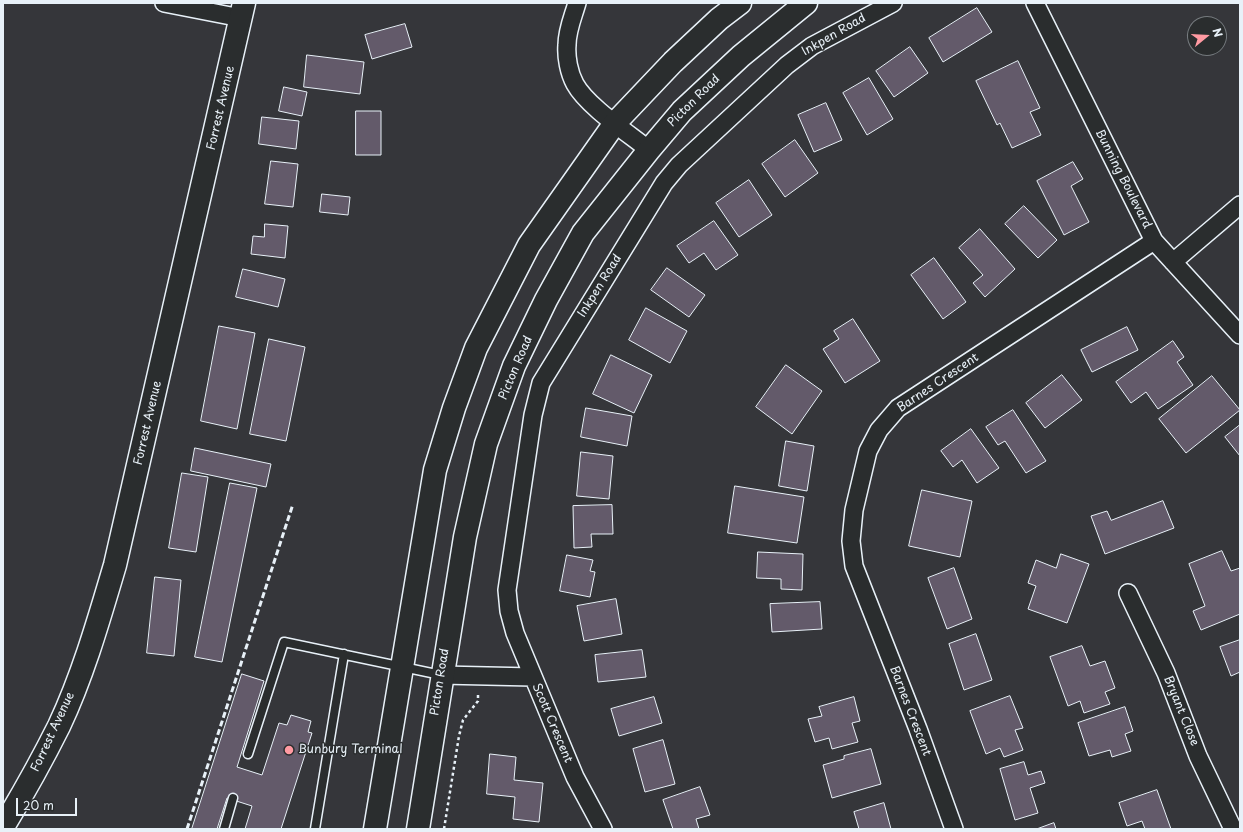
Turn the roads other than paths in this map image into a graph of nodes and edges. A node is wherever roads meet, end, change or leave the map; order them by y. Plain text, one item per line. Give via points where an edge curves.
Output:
1 (164, 3) edge
2 (578, 3) edge
3 (740, 3) edge
4 (806, 3) edge
5 (893, 3) edge
6 (1035, 3) edge
7 (243, 11) edge
8 (615, 123) junction
9 (648, 150) junction
10 (1240, 205) edge
11 (1154, 241) junction
12 (1173, 262) junction
13 (1240, 335) edge
14 (1128, 593) dead end
15 (344, 654) junction
16 (401, 665) junction
17 (441, 675) junction
18 (533, 677) junction
19 (248, 754) dead end
20 (234, 798) dead end
21 (3, 827) edge
22 (224, 829) edge
23 (314, 829) edge
24 (375, 829) edge
25 (418, 829) edge
26 (604, 829) edge
27 (954, 829) edge
28 (1233, 829) edge

1 - 7 street
2 - 8 street via 567,40 569,66 575,84 586,99
3 - 8 main road via 673,62
4 - 9 main road, Picton Road via 741,56 682,111
5 - 18 street, Inkpen Road via 812,46 787,65 680,165 664,183 541,383 533,415 507,590 515,633
6 - 11 street, Bunning Boulevard
7 - 21 main road, Forrest Avenue via 115,565 89,651 59,725 24,793
8 - 9 street
8 - 16 main road via 529,245 476,348 435,470
9 - 17 main road, Picton Road via 583,233 514,366 486,444 464,536
10 - 12 street
11 - 12 street, Bunning Boulevard
11 - 27 street, Barnes Crescent via 898,408 879,430 868,451 854,510 851,541 854,566
12 - 13 street, Bunning Boulevard
14 - 28 street, Bryant Close via 1166,673 1198,756
15 - 16 lane
15 - 19 lane via 284,642
15 - 23 lane
16 - 17 lane
16 - 24 main road
17 - 18 street, Scott Crescent
17 - 25 main road, Picton Road
18 - 26 street, Scott Crescent via 575,777
20 - 22 lane

